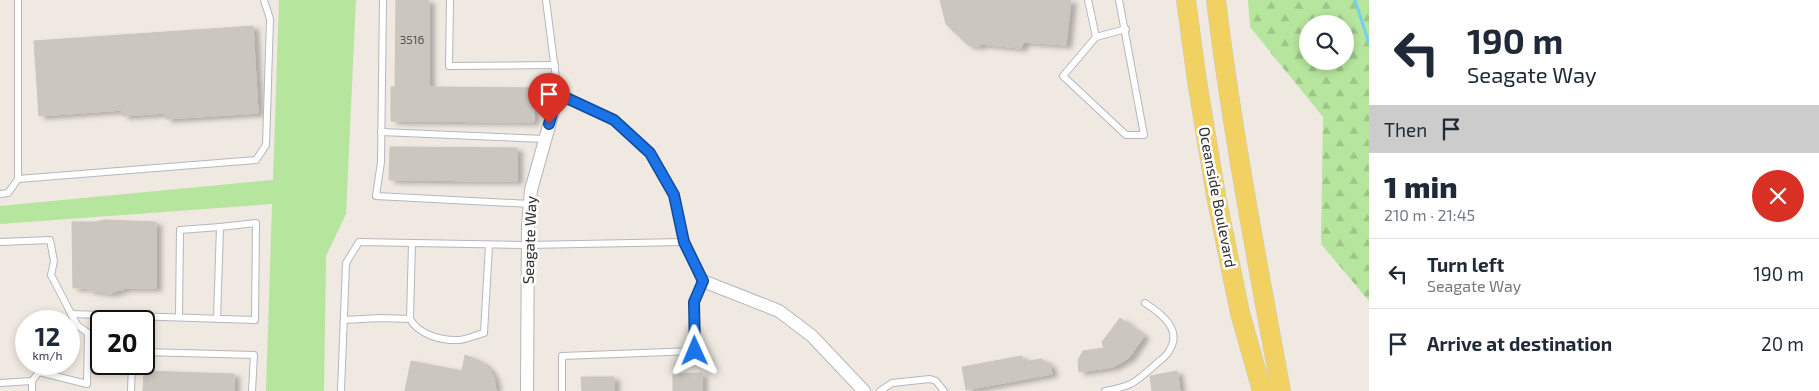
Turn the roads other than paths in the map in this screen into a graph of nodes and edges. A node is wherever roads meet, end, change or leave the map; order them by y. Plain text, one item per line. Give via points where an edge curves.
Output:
1 (19, 0) edge
2 (264, 0) edge
3 (383, 0) edge
4 (450, 0) edge
5 (546, 0) edge
6 (1088, 0) edge
7 (1119, 0) edge
8 (1186, 0) edge
9 (1216, 0) edge
10 (1126, 29) junction
11 (1096, 37) junction
12 (556, 65) junction
13 (558, 94) junction
14 (381, 132) junction
15 (545, 139) junction
16 (18, 178) junction
17 (0, 194) edge
18 (530, 204) junction
19 (220, 227) junction
20 (0, 242) edge
21 (684, 242) junction
22 (412, 243) junction
23 (489, 245) junction
24 (528, 245) junction
25 (703, 281) junction
26 (1145, 303) dead end
27 (69, 310) edge
28 (80, 314) edge
29 (179, 317) junction
30 (217, 319) junction
31 (410, 319) junction
32 (344, 320) junction
33 (80, 327) edge
34 (155, 352) edge
35 (37, 375) edge
36 (51, 375) edge
37 (132, 375) edge
38 (32, 382) junction
39 (0, 383) edge
40 (1133, 388) edge
41 (32, 391) edge
42 (131, 391) edge
43 (252, 391) edge
44 (341, 391) edge
45 (527, 391) edge
46 (562, 391) edge
47 (864, 391) edge
48 (880, 391) edge
49 (944, 391) edge
50 (1105, 391) edge
51 (1262, 391) edge
52 (1281, 391) edge

1 - 16 lane
2 - 16 lane via 270,19 266,145 256,160
3 - 14 lane
4 - 12 lane via 448,66
5 - 12 lane
6 - 11 lane
7 - 10 lane
8 - 51 main road, Oceanside Boulevard via 1216,196 1240,313
9 - 52 main road, Oceanside Boulevard via 1244,187
10 - 11 lane
10 - 11 lane via 1144,135 1126,135 1063,76
12 - 13 lane
13 - 15 street, Seagate Way
13 - 21 lane via 614,120 650,153 674,195
14 - 15 lane
14 - 18 lane via 376,196
15 - 18 street, Seagate Way
16 - 17 lane via 8,193
18 - 24 street, Seagate Way
19 - 29 lane via 180,230
19 - 30 lane
19 - 30 lane via 256,223 255,320
20 - 27 lane via 50,240 54,262 51,275
21 - 24 lane
21 - 25 lane
22 - 23 lane
22 - 31 lane
22 - 32 lane via 359,242 346,263
23 - 24 lane
23 - 31 lane via 484,333 461,340 435,338 415,328
24 - 45 street, Seagate Way
25 - 46 lane via 694,302 695,351 562,356
25 - 47 street via 779,311 812,336
26 - 40 lane via 1167,320 1173,329 1174,342 1168,353
28 - 29 lane
29 - 30 lane
31 - 32 lane
32 - 44 lane
33 - 36 lane via 88,333 87,384
34 - 43 lane via 254,355
35 - 38 lane
37 - 42 lane
38 - 39 lane
38 - 41 lane
40 - 50 lane
48 - 49 lane via 892,383 930,379

